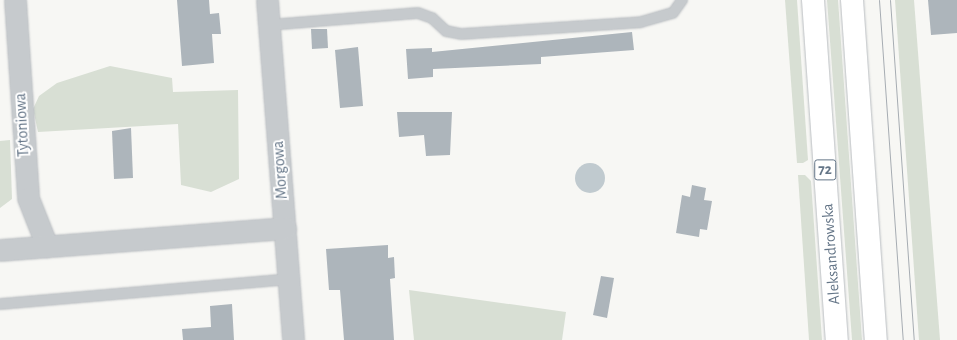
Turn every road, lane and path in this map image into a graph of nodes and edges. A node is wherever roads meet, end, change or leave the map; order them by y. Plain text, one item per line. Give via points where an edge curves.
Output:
1 (16, 0) edge
2 (267, 0) edge
3 (682, 0) edge
4 (813, 0) edge
5 (852, 0) edge
6 (269, 25) junction
7 (285, 228) junction
8 (47, 246) junction
9 (0, 250) edge
10 (289, 279) junction
11 (0, 304) edge
12 (293, 340) edge
13 (837, 340) edge
14 (876, 340) edge

1 - 8 street, Tytoniowa via 28,198
2 - 6 street, Morgowa
3 - 6 lane via 673,13 640,22 462,34 446,31 432,18 418,13
4 - 13 main road, Aleksandrowska / 72
5 - 14 main road
6 - 7 street, Morgowa
7 - 8 street
7 - 10 street, Morgowa
8 - 9 street
10 - 11 lane
10 - 12 street, Morgowa

